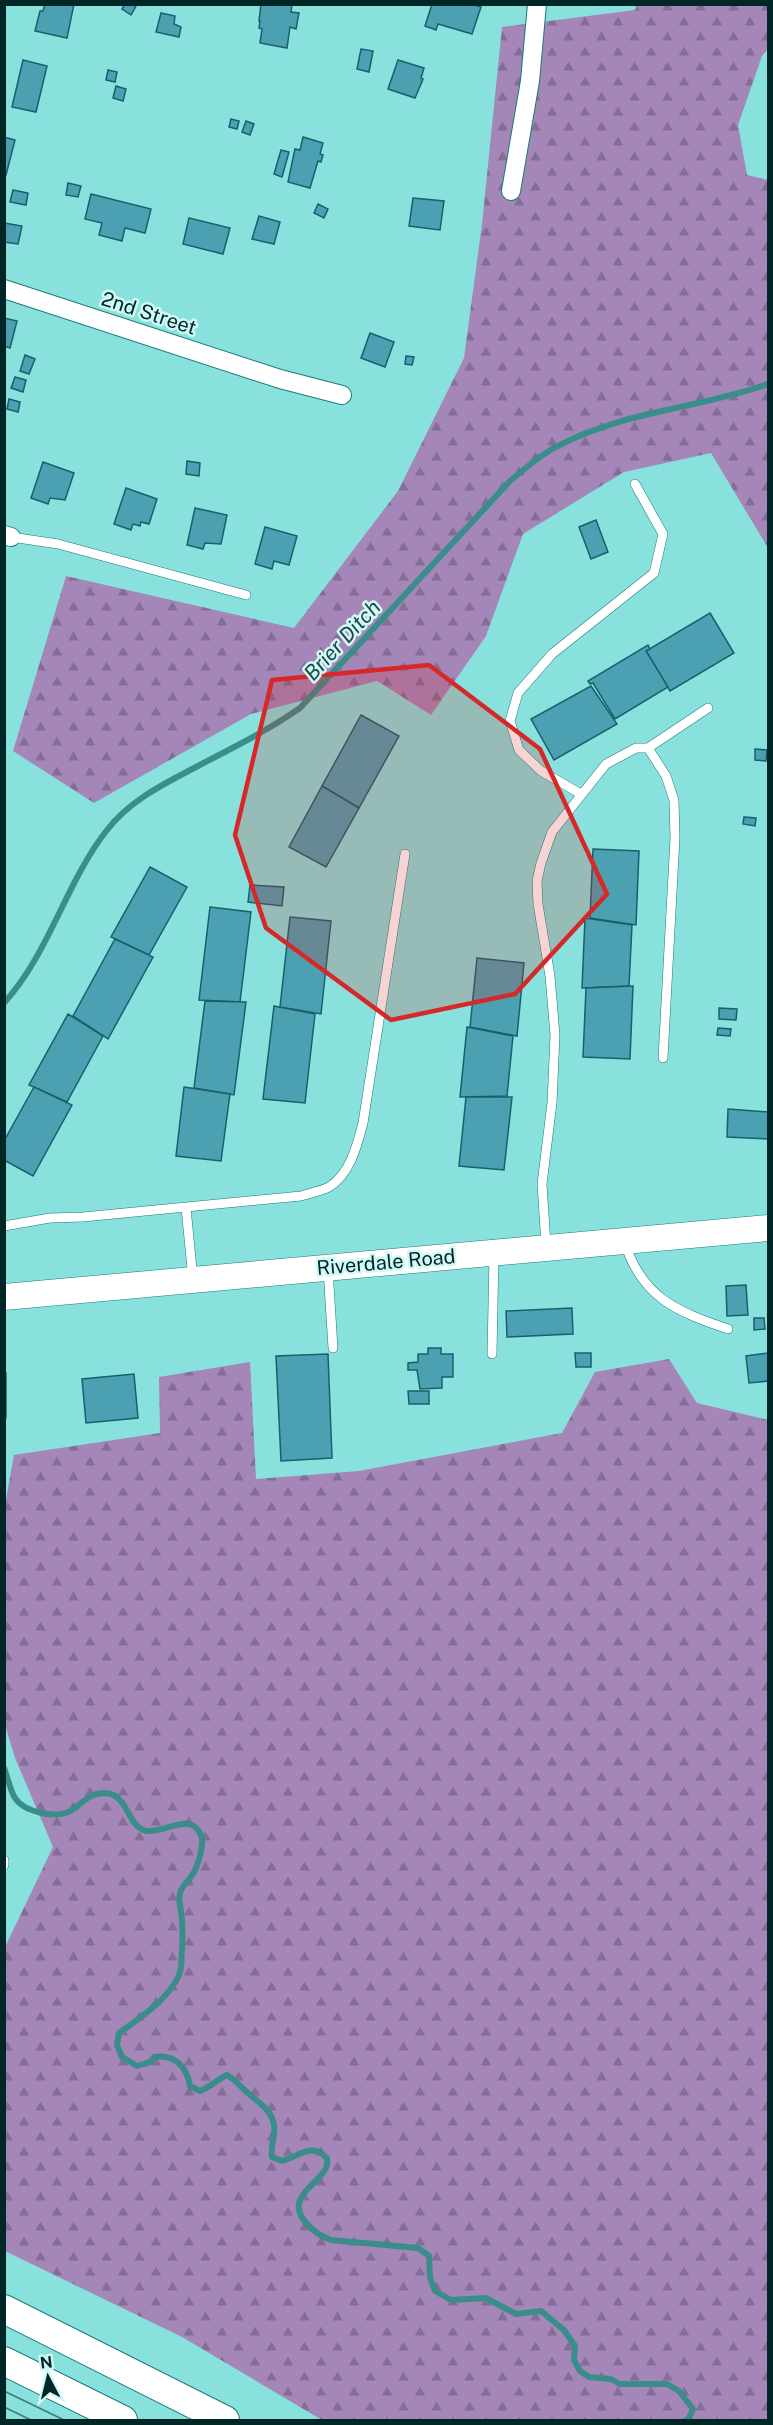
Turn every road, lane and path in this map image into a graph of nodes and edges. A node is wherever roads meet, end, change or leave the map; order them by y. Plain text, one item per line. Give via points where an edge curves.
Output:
1 (537, 4) edge
2 (511, 191) dead end
3 (4, 289) edge
4 (342, 395) dead end
5 (635, 484) dead end
6 (8, 536) edge
7 (246, 595) dead end
8 (708, 708) dead end
9 (648, 748) junction
10 (580, 795) junction
11 (405, 854) dead end
12 (663, 1058) dead end
13 (186, 1208) junction
14 (4, 1226) edge
15 (768, 1228) edge
16 (625, 1241) junction
17 (546, 1248) junction
18 (494, 1252) junction
19 (328, 1267) junction
20 (193, 1279) junction
21 (4, 1297) edge
22 (728, 1329) dead end
23 (333, 1348) dead end
24 (492, 1354) dead end
25 (4, 1860) edge
26 (4, 1865) edge
27 (4, 2309) edge
28 (4, 2361) edge
29 (123, 2421) edge
30 (225, 2421) edge

1 - 2 street via 530,81
3 - 4 street, 2nd Street via 280,379
5 - 10 lane via 663,534 654,573 552,654 518,693 510,721 519,750 541,771
6 - 7 lane via 58,544
8 - 9 lane
9 - 10 lane via 636,748 606,764
9 - 12 lane via 666,776 674,800
10 - 17 lane via 552,832 537,881 555,1035 542,1184
11 - 13 lane via 363,1124 352,1160 327,1188 301,1196
13 - 14 lane via 50,1218
13 - 20 lane
15 - 16 main road, Riverdale Road
16 - 17 main road, Riverdale Road
16 - 22 lane via 650,1290 688,1316
17 - 18 main road, Riverdale Road
18 - 19 main road, Riverdale Road
18 - 24 lane
19 - 20 main road, Riverdale Road
19 - 23 lane
20 - 21 main road, Riverdale Road
25 - 26 lane
27 - 30 main road
28 - 29 main road

